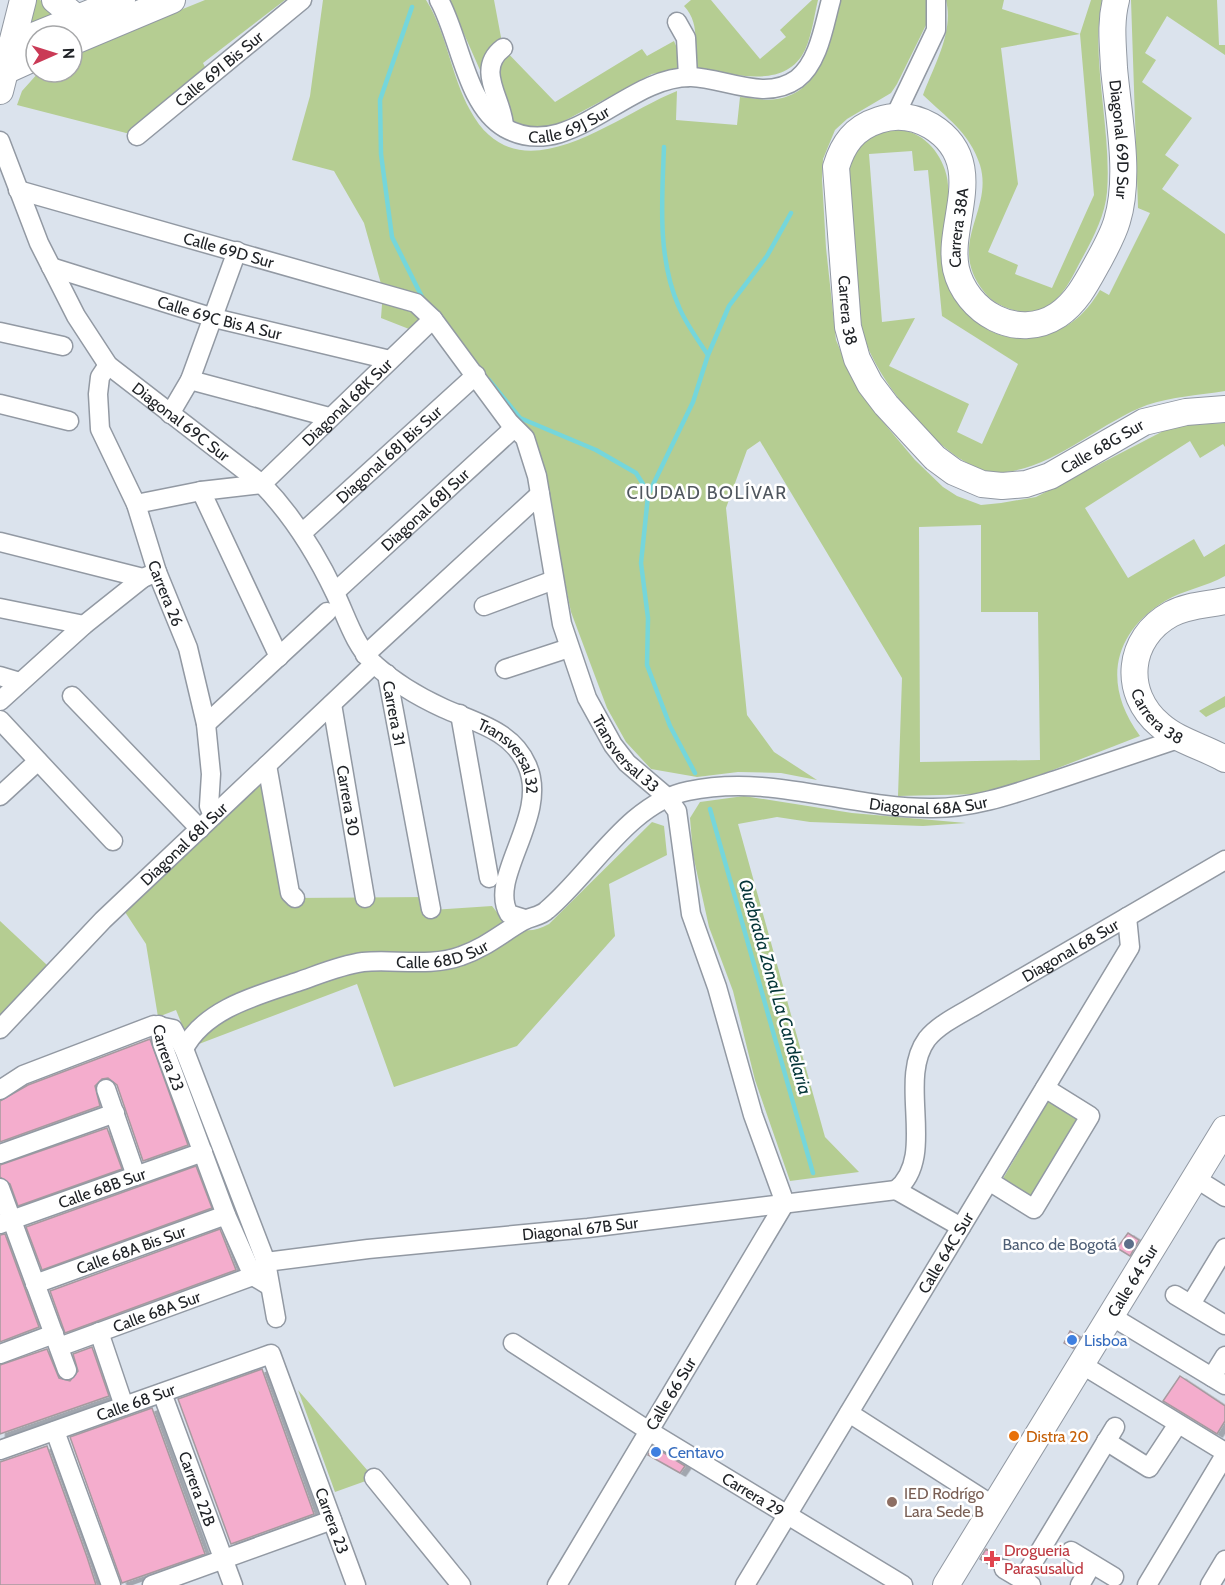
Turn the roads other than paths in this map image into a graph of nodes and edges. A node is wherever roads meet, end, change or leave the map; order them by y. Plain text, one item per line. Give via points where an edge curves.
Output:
1 (23, 0) edge
2 (122, 0) edge
3 (172, 0) edge
4 (302, 0) edge
5 (440, 0) edge
6 (831, 0) edge
7 (936, 0) edge
8 (1116, 0) edge
9 (56, 1) edge
10 (77, 18) junction
11 (677, 22) dead end
12 (9, 33) edge
13 (84, 37) edge
14 (503, 48) dead end
15 (24, 65) edge
16 (688, 77) junction
17 (2, 81) edge
18 (896, 116) junction
19 (498, 123) junction
20 (137, 136) dead end
21 (0, 141) edge
22 (18, 190) junction
23 (237, 251) junction
24 (51, 267) junction
25 (214, 318) junction
26 (433, 319) junction
27 (1036, 324) joint
28 (0, 332) edge
29 (63, 346) dead end
30 (390, 360) junction
31 (104, 366) junction
32 (476, 375) junction
33 (190, 381) junction
34 (0, 404) edge
35 (1225, 409) edge
36 (170, 414) junction
37 (330, 417) junction
38 (69, 421) dead end
39 (514, 428) junction
40 (262, 484) junction
41 (982, 484) joint
42 (201, 491) junction
43 (540, 494) junction
44 (136, 504) junction
45 (302, 533) junction
46 (0, 543) edge
47 (150, 575) junction
48 (554, 580) junction
49 (335, 592) junction
50 (1225, 601) edge
51 (484, 606) dead end
52 (0, 608) edge
53 (327, 612) dead end
54 (84, 625) junction
55 (569, 648) junction
56 (279, 657) junction
57 (376, 664) junction
58 (505, 669) dead end
59 (0, 676) edge
60 (20, 682) junction
61 (72, 696) dead end
62 (0, 700) edge
63 (332, 704) junction
64 (460, 714) junction
65 (0, 720) edge
66 (206, 724) junction
67 (1181, 738) junction
68 (1225, 759) edge
69 (38, 760) junction
70 (267, 765) junction
71 (0, 796) edge
72 (667, 797) junction
73 (207, 823) junction
74 (113, 841) dead end
75 (1225, 860) edge
76 (489, 878) dead end
77 (294, 898) dead end
78 (365, 898) dead end
79 (431, 909) dead end
80 (1127, 917) junction
81 (525, 919) junction
82 (159, 1024) junction
83 (0, 1029) edge
84 (184, 1049) junction
85 (1045, 1088) junction
86 (106, 1089) dead end
87 (0, 1090) edge
88 (115, 1113) junction
89 (1225, 1129) edge
90 (203, 1152) junction
91 (0, 1154) edge
92 (136, 1176) junction
93 (1195, 1178) junction
94 (989, 1181) junction
95 (0, 1188) edge
96 (896, 1190) junction
97 (1225, 1197) edge
98 (786, 1203) junction
99 (226, 1215) junction
100 (5, 1222) edge
101 (961, 1227) junction
102 (1225, 1248) edge
103 (266, 1262) junction
104 (260, 1281) junction
105 (35, 1284) junction
106 (1111, 1316) junction
107 (276, 1318) dead end
108 (1225, 1325) edge
109 (99, 1332) junction
110 (56, 1341) junction
111 (513, 1343) dead end
112 (0, 1354) edge
113 (271, 1354) joint
114 (1225, 1356) edge
115 (1081, 1364) junction
116 (67, 1370) dead end
117 (1219, 1381) edge
118 (162, 1393) junction
119 (124, 1406) junction
120 (849, 1413) junction
121 (1178, 1424) junction
122 (55, 1431) junction
123 (649, 1431) junction
124 (0, 1450) edge
125 (1225, 1453) edge
126 (374, 1478) dead end
127 (994, 1506) junction
128 (788, 1515) junction
129 (332, 1520) junction
130 (1071, 1551) dead end
131 (224, 1559) junction
132 (1225, 1560) edge
133 (1092, 1564) junction
134 (1004, 1569) dead end
135 (1114, 1577) dead end
136 (1027, 1582) edge
137 (111, 1585) edge
138 (152, 1585) edge
139 (233, 1585) edge
140 (356, 1585) edge
141 (460, 1585) edge
142 (557, 1585) edge
143 (745, 1585) edge
144 (903, 1585) edge
145 (946, 1585) edge
146 (1080, 1585) edge
147 (1147, 1585) edge
148 (1210, 1585) edge

1 - 12 street
2 - 10 street
3 - 13 street
4 - 20 street, Calle 69I Bis Sur
5 - 19 street via 480,101
6 - 16 street via 809,65 797,78 773,88 754,88
7 - 18 street via 936,30
8 - 27 street, Diagonal 69D Sur via 1112,28 1123,182 1117,220 1084,289 1058,315
9 - 10 street
10 - 12 street
11 - 16 street via 688,48
12 - 17 street
14 - 19 street via 493,59 490,79 504,116
15 - 17 street
16 - 19 street, Calle 69J Sur via 644,89 560,134 529,136
18 - 27 street, Carrera 38A via 936,129 957,154 963,198 956,269 969,298 988,316 1004,323
18 - 41 street, Carrera 38 via 861,128 841,150 836,167 849,336 864,373 886,405 944,465
21 - 22 street
22 - 23 street, Calle 69D Sur
22 - 24 street
23 - 25 street
23 - 26 street, Calle 69D Sur via 416,303
24 - 25 street, Calle 69C Bis A Sur
24 - 31 street
25 - 30 street, Calle 69C Bis A Sur
25 - 33 street
26 - 30 street, Diagonal 68K Sur
26 - 32 street, Transversal 33
28 - 29 street
30 - 37 street, Diagonal 68K Sur
31 - 36 street, Diagonal 69C Sur
31 - 44 street, Carrera 26 via 97,407 100,429
32 - 39 street, Transversal 33
32 - 45 street, Diagonal 68J Bis Sur
33 - 36 street
33 - 37 street
34 - 38 street
35 - 41 street, Calle 68G Sur via 1186,412 1144,422 1038,480 1014,486
36 - 40 street, Diagonal 69C Sur
37 - 40 street, Diagonal 68K Sur
39 - 43 street, Transversal 33 via 525,438 533,457
39 - 49 street, Diagonal 68J Sur
40 - 42 street
40 - 45 street, Carrera 31
42 - 44 street
42 - 56 street
43 - 48 street, Transversal 33
43 - 57 street, Diagonal 68I Sur
44 - 47 street, Carrera 26
45 - 49 street, Carrera 31
46 - 47 street
47 - 54 street
47 - 66 street, Carrera 26 via 188,648
48 - 51 street
48 - 55 street, Transversal 33
49 - 57 street, Carrera 31 via 351,631
50 - 67 street, Carrera 38 via 1172,613 1154,627 1141,645 1134,667 1135,691 1155,721
52 - 54 street
53 - 56 street
54 - 60 street
55 - 58 street
55 - 72 street, Transversal 33 via 587,698 613,745 627,763
56 - 66 street
57 - 63 street, Diagonal 68I Sur
57 - 64 street, Transversal 32 via 422,697
57 - 79 street, Carrera 31
59 - 60 street
60 - 62 street
61 - 73 street
63 - 70 street, Diagonal 68I Sur
63 - 78 street, Carrera 30
64 - 76 street
64 - 81 street, Transversal 32 via 509,741 530,773 533,801 512,862 504,901 508,914
65 - 69 street
66 - 73 street, Carrera 26 via 211,774
67 - 68 street, Carrera 38
67 - 72 street, Diagonal 68A Sur via 1034,787 956,808 885,806 786,788 746,785
69 - 71 street
69 - 74 street
70 - 73 street, Diagonal 68I Sur
70 - 77 street
72 - 81 street, Calle 68D Sur via 635,819 550,908 540,916
72 - 98 street, Transversal 33 via 679,819 691,914 717,987 746,1093
73 - 83 street, Diagonal 68I Sur via 103,920
75 - 80 street, Diagonal 68 Sur
80 - 85 street, Calle 64C Sur via 1130,946
80 - 96 street, Diagonal 68 Sur via 943,1025 922,1047 916,1086 915,1158 908,1177
81 - 84 street, Calle 68D Sur via 495,940 458,957 358,963 268,992 213,1018
82 - 84 street, Carrera 23 via 173,1029
82 - 87 street via 23,1075
82 - 90 street, Carrera 23 via 162,1043
84 - 103 street, Carrera 23
85 - 94 street, Calle 64C Sur
85 - 94 street via 1090,1116 1034,1209
86 - 88 street
88 - 91 street
88 - 92 street
89 - 93 street, Calle 64 Sur
90 - 92 street, Calle 68B Sur
90 - 99 street, Carrera 23
92 - 100 street, Calle 68B Sur
93 - 97 street
93 - 106 street, Calle 64 Sur
94 - 101 street, Calle 64C Sur
95 - 100 street
96 - 98 street, Diagonal 67B Sur
96 - 101 street
98 - 103 street, Diagonal 67B Sur
98 - 123 street, Calle 66 Sur
99 - 104 street, Carrera 23
99 - 105 street, Calle 68A Bis Sur
100 - 105 street
101 - 120 street, Calle 64C Sur
102 - 108 street via 1183,1299
103 - 104 street
104 - 107 street, Carrera 23
104 - 109 street, Calle 68A Sur
105 - 110 street
106 - 115 street, Calle 64 Sur
106 - 117 street
109 - 110 street, Calle 68A Sur
109 - 119 street
110 - 112 street, Calle 68A Sur
110 - 116 street
111 - 123 street, Carrera 29
113 - 118 street, Calle 68 Sur
113 - 129 street, Carrera 23
114 - 117 street
115 - 121 street
115 - 127 street, Calle 64 Sur
118 - 119 street, Calle 68 Sur
118 - 131 street, Carrera 22B
119 - 122 street, Calle 68 Sur
120 - 127 street
120 - 128 street, Calle 64C Sur
121 - 125 street
121 - 136 street via 1149,1468 1110,1434
122 - 124 street, Calle 68 Sur
122 - 137 street
123 - 128 street, Carrera 29
123 - 142 street, Calle 66 Sur
125 - 147 street
126 - 141 street
127 - 145 street, Calle 64 Sur
128 - 143 street, Calle 64C Sur
128 - 144 street, Carrera 29
129 - 131 street
129 - 140 street, Carrera 23
130 - 133 street
131 - 138 street
131 - 139 street, Carrera 22B
132 - 148 street
133 - 135 street
133 - 146 street
134 - 136 street

